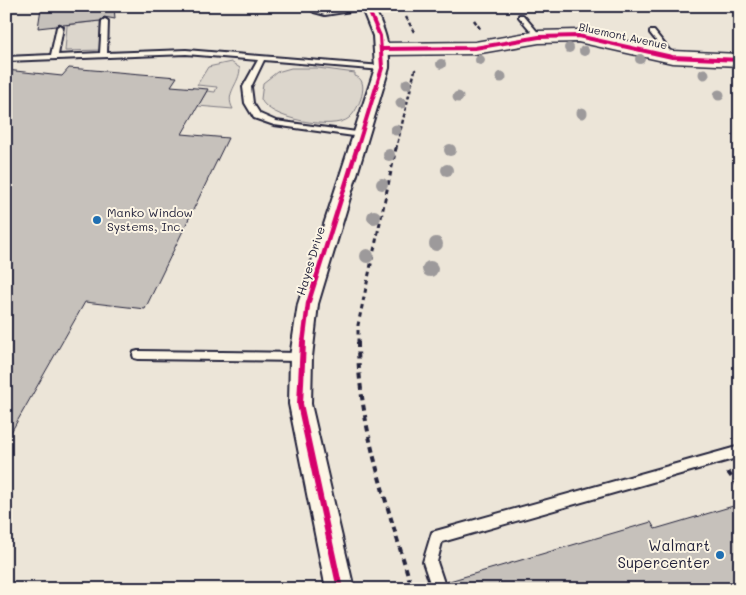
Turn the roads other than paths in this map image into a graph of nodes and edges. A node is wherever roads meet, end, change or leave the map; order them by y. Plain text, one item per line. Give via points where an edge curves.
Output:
1 (310, 6) edge
2 (372, 7) edge
3 (521, 16) dead end
4 (105, 21) dead end
5 (60, 27) dead end
6 (652, 32) dead end
7 (539, 37) junction
8 (104, 55) junction
9 (54, 57) junction
10 (672, 57) junction
11 (262, 58) junction
12 (6, 59) edge
13 (383, 59) junction
14 (740, 60) edge
15 (362, 135) junction
16 (138, 355) dead end
17 (301, 357) junction
18 (740, 451) edge
19 (340, 589) edge
20 (439, 589) edge

1 - 2 lane via 325,12
2 - 13 street, Hayes Drive
3 - 7 lane
4 - 8 lane
5 - 9 lane
6 - 10 lane
7 - 10 street, Bluemont Avenue via 578,36
7 - 13 street, Bluemont Avenue via 475,48 408,49
8 - 9 lane
8 - 11 lane via 186,52
9 - 12 lane
10 - 14 street, Bluemont Avenue
11 - 13 lane
11 - 15 lane via 247,87 249,103 257,116 274,123
13 - 15 street, Hayes Drive
15 - 17 street, Hayes Drive via 308,304
16 - 17 lane
17 - 19 street, Hayes Drive via 300,404
18 - 20 lane via 438,537 430,562

